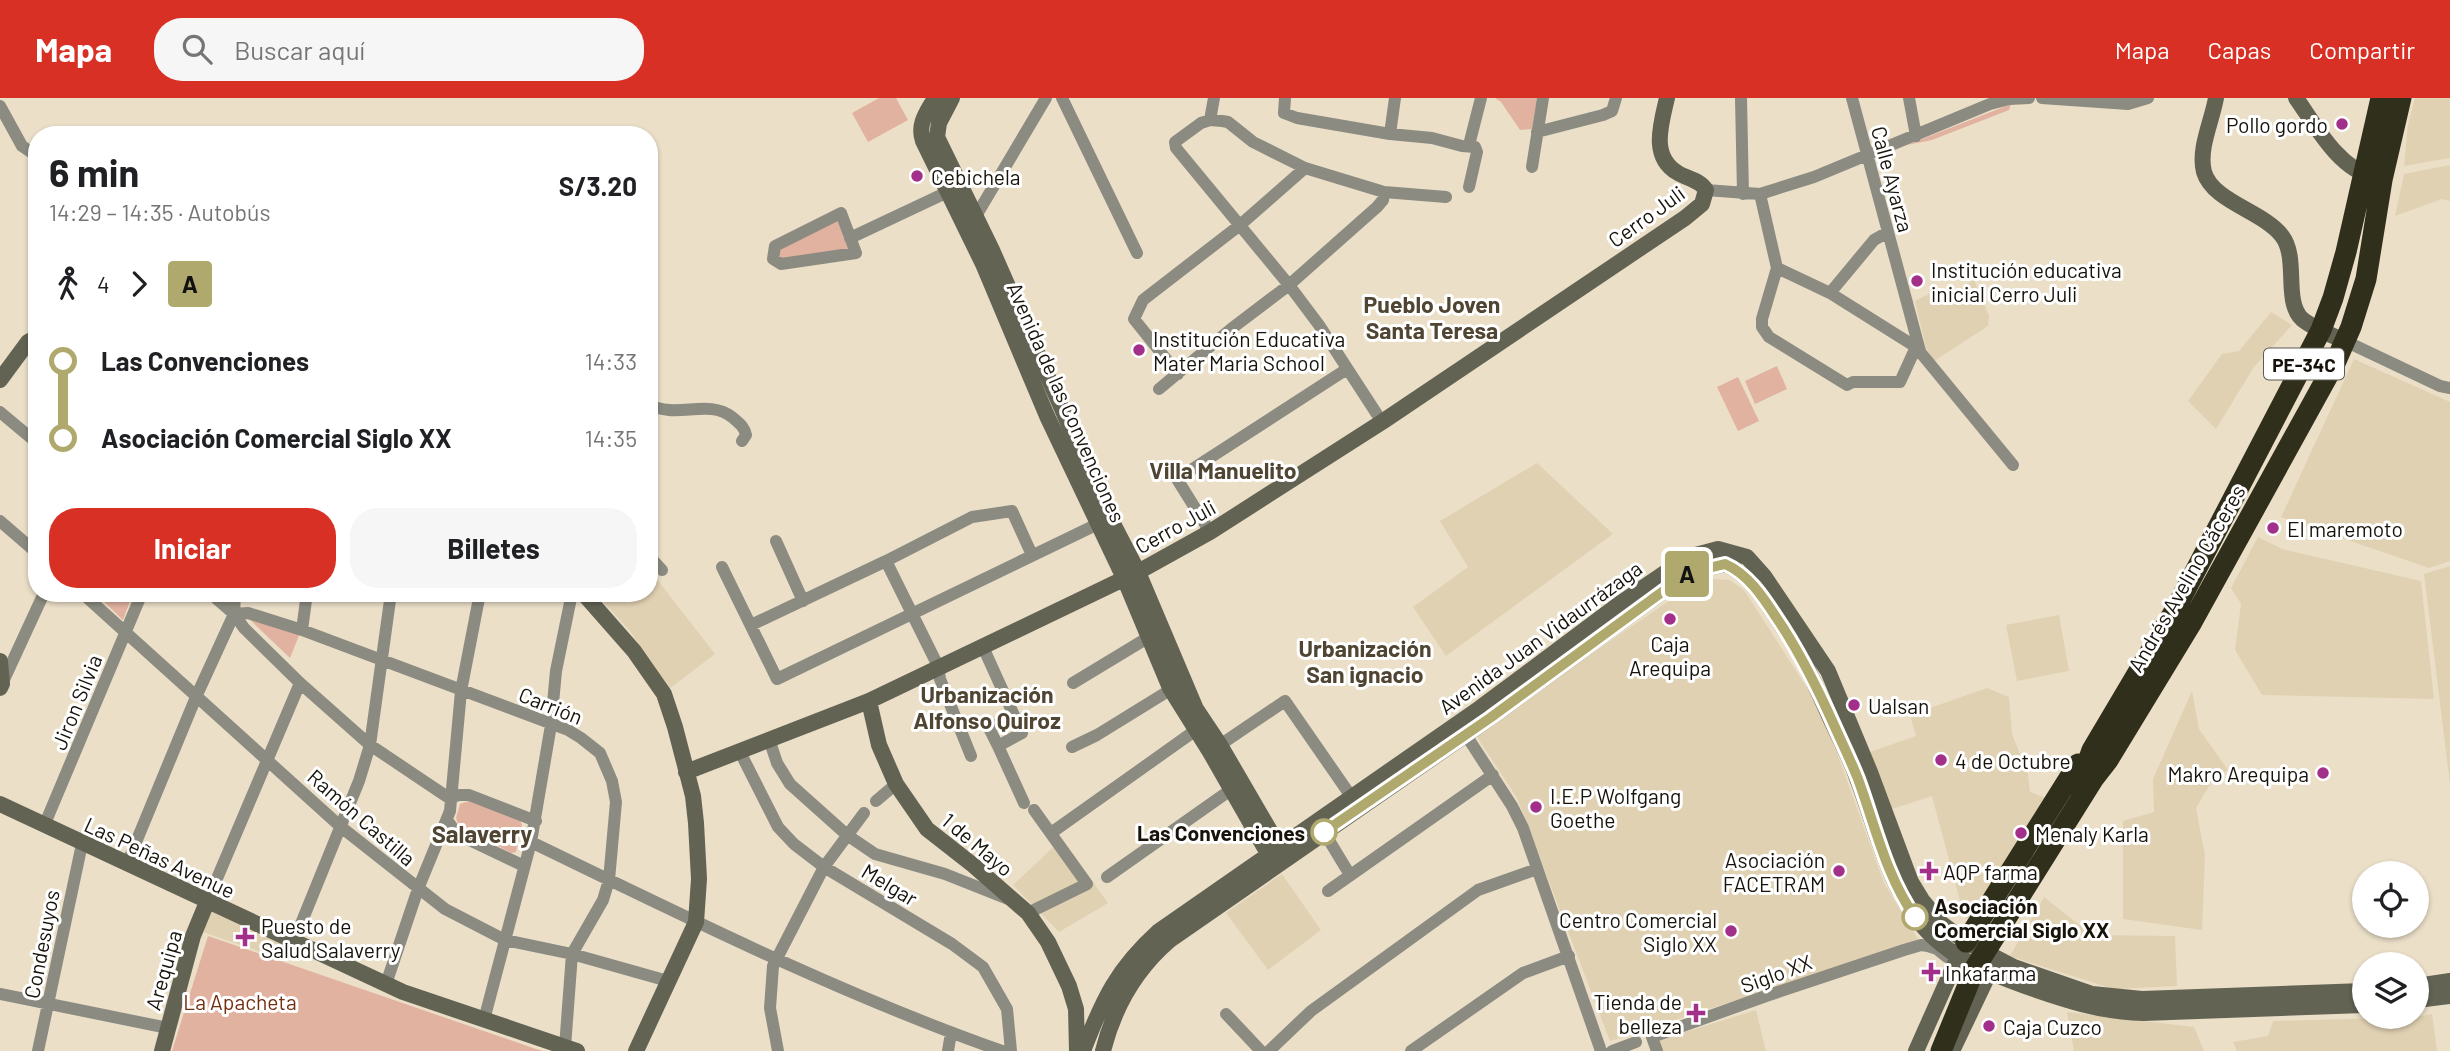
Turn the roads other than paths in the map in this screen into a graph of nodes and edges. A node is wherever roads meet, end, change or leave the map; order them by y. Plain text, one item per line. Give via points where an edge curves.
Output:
1 (935, 98) edge
2 (952, 98) edge
3 (1046, 98) edge
4 (1062, 98) edge
5 (1214, 98) edge
6 (1285, 98) edge
7 (1395, 98) edge
8 (1481, 98) edge
9 (1543, 98) edge
10 (1616, 98) edge
11 (1667, 98) edge
12 (1741, 98) edge
13 (1852, 98) edge
14 (1909, 98) edge
15 (2029, 98) edge
16 (2042, 98) edge
17 (2148, 98) edge
18 (2216, 98) edge
19 (2296, 98) edge
20 (2381, 98) edge
21 (2400, 98) edge
22 (1990, 101) edge
23 (2116, 101) edge
24 (0, 106) edge
25 (1210, 120) junction
26 (1537, 132) junction
27 (1390, 134) junction
28 (1916, 136) junction
29 (1469, 145) junction
30 (28, 150) edge
31 (1866, 156) junction
32 (1532, 167) dead end
33 (1305, 168) junction
34 (2372, 177) junction
35 (1469, 187) dead end
36 (954, 189) junction
37 (1706, 190) junction
38 (1384, 192) junction
39 (1743, 194) junction
40 (1760, 194) junction
41 (1446, 197) dead end
42 (976, 216) junction
43 (1240, 225) junction
44 (1888, 232) junction
45 (850, 238) junction
46 (1137, 253) dead end
47 (1777, 268) junction
48 (1289, 285) junction
49 (1830, 293) junction
50 (2321, 330) junction
51 (1023, 339) junction
52 (2345, 341) junction
53 (28, 348) edge
54 (1918, 349) junction
55 (1347, 369) junction
56 (1178, 374) junction
57 (0, 380) edge
58 (2450, 388) edge
59 (1159, 389) dead end
60 (658, 407) edge
61 (0, 412) edge
62 (1382, 422) junction
63 (28, 435) edge
64 (742, 441) dead end
65 (2012, 465) dead end
66 (1104, 521) junction
67 (0, 522) edge
68 (1210, 532) junction
69 (776, 541) dead end
70 (28, 545) edge
71 (1032, 555) junction
72 (886, 561) junction
73 (658, 566) edge
74 (722, 566) dead end
75 (662, 570) dead end
76 (1131, 575) junction
77 (803, 601) junction
78 (40, 602) edge
79 (92, 602) edge
80 (138, 602) edge
81 (220, 602) edge
82 (235, 602) edge
83 (306, 602) edge
84 (390, 602) edge
85 (478, 602) edge
86 (570, 602) edge
87 (591, 602) edge
88 (234, 614) junction
89 (912, 614) junction
90 (751, 625) junction
91 (302, 630) junction
92 (126, 633) junction
93 (1149, 637) junction
94 (983, 647) junction
95 (382, 661) junction
96 (0, 662) edge
97 (937, 666) junction
98 (1073, 682) dead end
99 (300, 683) junction
100 (1, 686) edge
101 (1177, 686) junction
102 (461, 691) junction
103 (196, 696) junction
104 (869, 701) junction
105 (1835, 708) junction
106 (1014, 716) junction
107 (551, 725) junction
108 (1196, 730) junction
109 (1466, 735) junction
110 (769, 739) junction
111 (370, 745) junction
112 (998, 746) junction
113 (1072, 747) dead end
114 (1215, 748) junction
115 (739, 750) junction
116 (2100, 755) junction
117 (971, 756) dead end
118 (267, 759) junction
119 (686, 772) junction
120 (1493, 775) junction
121 (896, 784) junction
122 (2084, 784) junction
123 (1237, 785) junction
124 (449, 798) junction
125 (876, 801) dead end
126 (1355, 803) junction
127 (0, 804) edge
128 (864, 813) dead end
129 (447, 820) junction
130 (536, 821) junction
131 (44, 826) junction
132 (341, 827) junction
133 (1324, 832) junction
134 (1051, 833) junction
135 (847, 835) junction
136 (531, 842) junction
137 (82, 844) junction
138 (1278, 857) junction
139 (127, 864) junction
140 (524, 866) junction
141 (824, 867) junction
142 (1537, 869) junction
143 (1350, 875) junction
144 (1107, 877) dead end
145 (609, 880) junction
146 (418, 889) junction
147 (1328, 891) dead end
148 (207, 902) junction
149 (1013, 902) junction
150 (1028, 914) junction
151 (696, 922) junction
152 (1941, 923) junction
153 (505, 940) junction
154 (294, 941) junction
155 (1933, 944) junction
156 (572, 954) junction
157 (1958, 955) junction
158 (1569, 956) junction
159 (776, 960) junction
160 (1992, 966) junction
161 (668, 981) junction
162 (2450, 981) edge
163 (386, 984) junction
164 (2429, 984) edge
165 (2352, 991) edge
166 (0, 994) edge
167 (2450, 996) edge
168 (2429, 999) edge
169 (50, 1002) junction
170 (2352, 1004) edge
171 (1101, 1005) junction
172 (1076, 1009) junction
173 (1226, 1014) dead end
174 (484, 1020) junction
175 (1093, 1026) junction
176 (168, 1028) junction
177 (951, 1033) junction
178 (1636, 1042) dead end
179 (571, 1049) edge
180 (38, 1051) edge
181 (162, 1051) edge
182 (636, 1051) edge
183 (778, 1051) edge
184 (948, 1051) edge
185 (1002, 1051) edge
186 (1011, 1051) edge
187 (1077, 1051) edge
188 (1083, 1051) edge
189 (1103, 1051) edge
190 (1261, 1051) edge
191 (1269, 1051) edge
192 (1411, 1051) edge
193 (1601, 1051) edge
194 (1612, 1051) edge
195 (1657, 1051) edge
196 (1916, 1051) edge
197 (1927, 1051) edge
198 (1941, 1051) edge
199 (1952, 1051) edge

1 - 36 street, Avenida de las Convenciones via 921,134
2 - 36 street, Avenida de las Convenciones via 937,138
3 - 42 street
4 - 46 street
5 - 25 street
6 - 27 street via 1284,113 1297,118
7 - 27 street
8 - 29 street
9 - 26 street
10 - 26 street via 1612,111 1603,115
11 - 37 street via 1660,152 1677,172
12 - 39 street
13 - 31 street, Calle Ayarza
14 - 28 street
15 - 22 street
16 - 23 street
17 - 23 street via 2128,104
18 - 50 street via 2203,158 2206,178 2222,195 2265,220 2282,236 2298,312
19 - 34 street via 2347,165
20 - 34 highway, Andrés Avelino Cáceres / PE-34C
21 - 34 highway, Andrés Avelino Cáceres / PE-34C
22 - 28 street
24 - 30 street
25 - 33 street via 1228,122 1253,142
25 - 43 street via 1175,142 1176,148
26 - 32 street
27 - 29 street
28 - 31 street
29 - 35 street via 1477,152
31 - 40 street
31 - 44 street, Calle Ayarza
33 - 38 street
33 - 43 street
34 - 50 highway, Andrés Avelino Cáceres / PE-34C
34 - 52 highway, Andrés Avelino Cáceres / PE-34C via 2366,279
36 - 42 street, Avenida de las Convenciones
36 - 45 street
36 - 51 street, Avenida de las Convenciones via 983,264
37 - 39 street
37 - 62 street, Cerro Juli via 1697,209
38 - 41 street
38 - 48 street via 1377,207
39 - 40 street
40 - 47 street
42 - 51 street, Avenida de las Convenciones
43 - 48 street
43 - 56 street via 1143,300 1134,318
44 - 49 street via 1874,240
44 - 54 street, Calle Ayarza
45 - 45 street via 841,213 775,246 773,259 781,264 856,253
47 - 49 street
47 - 54 street via 1762,327 1769,337 1847,385 1900,382
48 - 55 street
48 - 56 street
49 - 54 street
50 - 52 street
50 - 116 highway, Andrés Avelino Cáceres / PE-34C
51 - 66 street, Avenida de las Convenciones
52 - 58 street
52 - 116 highway, Andrés Avelino Cáceres / PE-34C via 2192,622
53 - 57 street
54 - 65 street
55 - 62 street
55 - 68 street via 1177,479
56 - 59 street
60 - 64 street via 720,410 741,425 746,435
61 - 63 street
62 - 68 street, Cerro Juli
66 - 71 street
66 - 76 street, Avenida de las Convenciones
67 - 70 street
68 - 76 street, Cerro Juli
69 - 77 street
71 - 72 street via 1012,511 972,517
71 - 89 street
72 - 77 street
72 - 89 street
73 - 75 street
74 - 90 street
76 - 93 street, Avenida de las Convenciones
76 - 94 street, Cerro Juli
76 - 101 street, Avenida de las Convenciones
77 - 90 street
78 - 100 street
79 - 92 street, Ramón Castilla
80 - 92 street, Jiron Silvia
81 - 88 street
82 - 88 street
83 - 91 street
84 - 95 street
85 - 102 street
86 - 107 street
87 - 119 street via 664,694
88 - 91 street, Carrión via 248,613
88 - 99 street
88 - 103 street
89 - 90 street via 777,679
89 - 97 street
91 - 95 street, Carrión
92 - 103 street, Ramón Castilla
92 - 131 street, Jiron Silvia
93 - 98 street
93 - 101 street, Avenida de las Convenciones
94 - 97 street, Cerro Juli
94 - 106 street
95 - 102 street, Carrión
95 - 111 street
96 - 100 street
97 - 104 street, Cerro Juli
97 - 117 street
99 - 111 street
99 - 118 street
101 - 108 street, Avenida de las Convenciones
101 - 113 street
101 - 114 street, Avenida de las Convenciones via 1196,709
102 - 107 street, Carrión
102 - 124 street
103 - 118 street, Ramón Castilla
103 - 139 street
104 - 110 street, Cerro Juli
104 - 121 street, 1 de Mayo via 879,745
105 - 109 street, Avenida Juan Vidaurrázaga via 1763,598 1744,576 1725,564 1688,573
105 - 126 street, Avenida Juan Vidaurrázaga via 1828,671 1747,557 1718,549 1701,552 1622,602
105 - 152 street, Avenida Juan Vidaurrázaga via 1911,882
105 - 155 street, Avenida Juan Vidaurrázaga via 1898,888
106 - 112 street via 1022,733
106 - 112 street via 989,728
107 - 130 street
107 - 145 street, Carrión via 568,730 600,753 612,781 616,802
108 - 114 street, Avenida de las Convenciones
108 - 134 street
109 - 120 street
109 - 126 street, Avenida Juan Vidaurrázaga
110 - 115 street, Cerro Juli
110 - 135 street via 790,784
111 - 124 street
111 - 132 street
112 - 134 street via 1029,807
114 - 123 street, Avenida de las Convenciones
114 - 126 street via 1285,701
115 - 119 street, Cerro Juli
115 - 141 street, Melgar via 778,827
116 - 122 highway, Andrés Avelino Cáceres / PE-34C
116 - 157 highway via 2072,769
116 - 160 highway via 2097,794
118 - 132 street, Ramón Castilla
118 - 148 street
119 - 151 street via 696,823
120 - 142 street via 1523,828
120 - 143 street
121 - 125 street
121 - 149 street, 1 de Mayo via 927,829
122 - 197 highway, Andrés Avelino Cáceres / PE-34C via 1970,952
122 - 198 highway, Andrés Avelino Cáceres / PE-34C via 1976,968
123 - 138 street, Avenida de las Convenciones
123 - 144 street
124 - 129 street
124 - 130 street via 469,795
126 - 133 street, Avenida Juan Vidaurrázaga
126 - 138 street, Avenida Juan Vidaurrázaga
127 - 131 street, Las Peñas Avenue
128 - 135 street
129 - 140 street via 457,834
129 - 146 street
130 - 136 street
131 - 137 street, Las Peñas Avenue
132 - 146 street, Ramón Castilla
132 - 154 street
133 - 138 street, Avenida Juan Vidaurrázaga
133 - 143 street
134 - 150 street via 1087,884
135 - 141 street
135 - 149 street via 875,854 945,874
136 - 140 street
136 - 145 street
137 - 139 street, Las Peñas Avenue
137 - 169 street, Condesuyos
138 - 171 street, Avenida Juan Vidaurrázaga via 1159,931 1122,968
138 - 189 street, Avenida Juan Vidaurrázaga via 1152,956 1121,999
139 - 148 street, Las Peñas Avenue
140 - 153 street
141 - 159 street
141 - 186 street, Melgar via 983,967 1007,1009
142 - 158 street
142 - 191 street via 1478,890 1311,1011
143 - 147 street
145 - 151 street
145 - 156 street, Carrión via 603,900
146 - 153 street, Ramón Castilla via 445,909
146 - 163 street
148 - 154 street, Las Peñas Avenue
148 - 176 street, Arequipa
149 - 150 street, 1 de Mayo
150 - 172 street, 1 de Mayo via 1057,958
151 - 159 street
151 - 161 street
152 - 155 street
152 - 157 street, Avenida Juan Vidaurrázaga
153 - 156 street, Ramón Castilla
153 - 174 street
154 - 163 street, Las Peñas Avenue
155 - 157 street, Avenida Juan Vidaurrázaga
155 - 195 street, Siglo XX via 1867,961 1669,1030 1652,1037
156 - 161 street, Ramón Castilla
156 - 179 street, Carrión
157 - 160 street, Avenida Juan Vidaurrázaga
157 - 196 street
158 - 192 street via 1523,973
158 - 193 street
159 - 177 street
159 - 183 street via 769,1009
160 - 165 street, Avenida Juan Vidaurrázaga via 2124,999
160 - 170 street, Avenida Juan Vidaurrázaga via 2076,1004 2126,1013
160 - 199 street
161 - 182 street
162 - 164 street
163 - 174 street, Las Peñas Avenue
166 - 169 street
167 - 168 street
169 - 176 street
169 - 180 street, Condesuyos
171 - 172 street via 1091,1013
171 - 175 street, Avenida Juan Vidaurrázaga
172 - 175 street, 1 de Mayo
172 - 187 street, 1 de Mayo
173 - 190 street
174 - 179 street, Las Peñas Avenue
175 - 188 street, Avenida Juan Vidaurrázaga
175 - 189 street, 1 de Mayo
176 - 181 street, Arequipa
177 - 184 street
177 - 185 street
178 - 194 street

